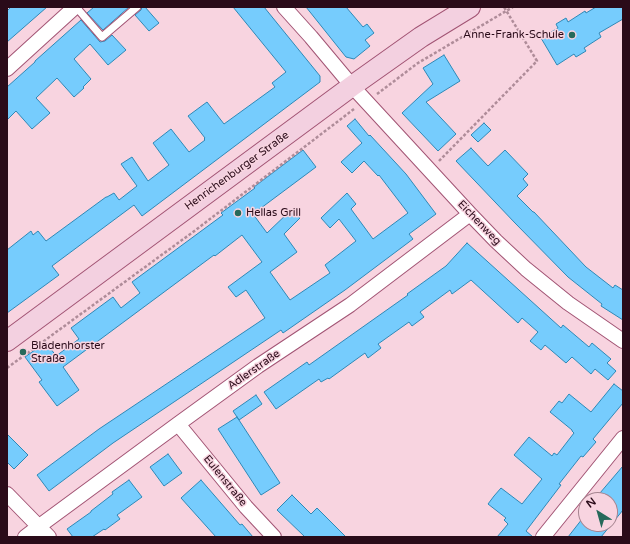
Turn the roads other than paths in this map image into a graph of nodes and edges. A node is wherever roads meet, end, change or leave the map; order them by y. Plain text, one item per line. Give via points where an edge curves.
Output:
1 (75, 7) edge
2 (138, 7) edge
3 (284, 7) edge
4 (470, 7) edge
5 (7, 69) edge
6 (352, 86) junction
7 (470, 214) junction
8 (7, 341) edge
9 (623, 341) edge
10 (178, 424) junction
11 (623, 438) edge
12 (7, 494) edge
13 (38, 527) junction
14 (25, 537) edge
15 (49, 537) edge
16 (274, 537) edge
17 (543, 537) edge

1 - 2 lane via 102,38
1 - 5 street
3 - 6 street, Eichenweg
4 - 6 main road, Henrichenburger Straße via 421,37
6 - 7 street, Eichenweg
6 - 8 main road, Henrichenburger Straße
7 - 9 street, Eichenweg via 526,269 568,303
7 - 10 street, Adlerstraße via 350,306 258,366
10 - 13 street, Adlerstraße
10 - 16 street, Eulenstraße
11 - 17 street
12 - 13 street
13 - 14 street, Adlerstraße
13 - 15 street

